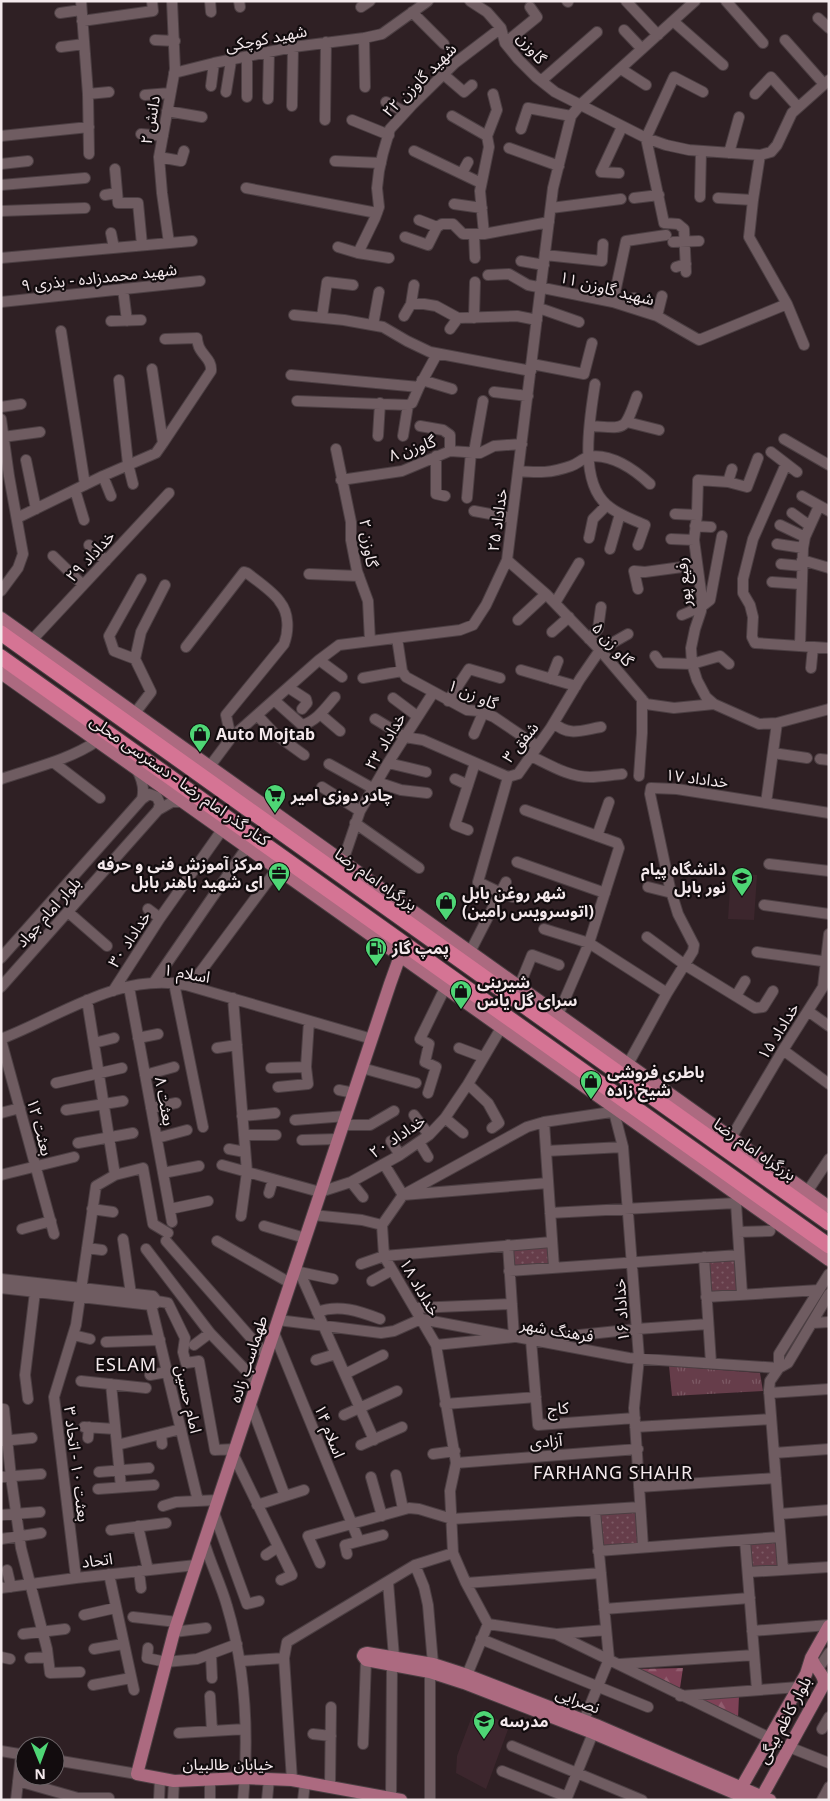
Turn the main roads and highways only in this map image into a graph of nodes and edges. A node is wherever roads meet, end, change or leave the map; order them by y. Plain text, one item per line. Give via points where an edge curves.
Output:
1 (1, 618) edge
2 (1, 633) edge
3 (5, 665) edge
4 (60, 675) junction
5 (95, 685) junction
6 (206, 772) junction
7 (288, 822) junction
8 (310, 853) junction
9 (295, 882) junction
10 (329, 890) junction
11 (403, 951) junction
12 (508, 1025) junction
13 (599, 1052) junction
14 (647, 1093) junction
15 (686, 1106) junction
16 (829, 1208) edge
17 (829, 1223) edge
18 (786, 1230) junction
19 (829, 1246) edge
20 (829, 1253) edge
21 (829, 1260) edge
22 (829, 1625) edge
23 (366, 1656) road end
24 (811, 1658) junction
25 (431, 1668) junction
26 (818, 1670) junction
27 (802, 1681) junction
28 (826, 1682) edge
29 (770, 1738) junction
30 (789, 1747) junction
31 (137, 1774) joint
32 (738, 1794) edge
33 (344, 1795) edge
34 (394, 1799) edge
35 (761, 1799) edge

1 - 5 main road, کنار گذر امام رضا - دسترسی محلی
2 - 4 highway, بزرگراه امام رضا
3 - 9 main road, کنار گذر امام رضا - دسترسی محلی via 38,699
3 - 10 highway
4 - 5 main road
4 - 6 highway, بزرگراه امام رضا
5 - 6 main road, کنار گذر امام رضا - دسترسی محلی
6 - 7 main road, کنار گذر امام رضا - دسترسی محلی
6 - 8 highway, بزرگراه امام رضا
7 - 8 main road
7 - 13 main road, کنار گذر امام رضا - دسترسی محلی via 558,1015
8 - 13 highway, بزرگراه امام رضا
9 - 10 main road
9 - 11 main road, کنار گذر امام رضا - دسترسی محلی
10 - 11 highway
11 - 12 highway
11 - 12 main road, کنار گذر امام رضا - دسترسی محلی via 446,988
11 - 31 main road, طهماسب زاده via 196,1565 166,1662
12 - 18 main road via 534,1051 616,1112
12 - 19 highway
13 - 14 highway, بزرگراه امام رضا
13 - 15 main road, کنار گذر امام رضا - دسترسی محلی via 628,1064
14 - 15 main road
14 - 17 highway, بزرگراه امام رضا
15 - 16 main road, کنار گذر امام رضا - دسترسی محلی
18 - 20 main road via 807,1238
18 - 21 main road
22 - 24 main road
23 - 25 main road, نصرایی
24 - 26 main road, بلوار کاظم بیگی
24 - 27 main road, بلوار کاظم بیگی
25 - 32 main road
25 - 32 main road, نصرایی via 466,1675 584,1720
26 - 27 main road
26 - 28 main road, بلوار کاظم بیگی
27 - 29 main road, بلوار کاظم بیگی
28 - 30 main road, بلوار کاظم بیگی
29 - 30 main road
29 - 32 main road, بلوار کاظم بیگی
30 - 35 main road, بلوار کاظم بیگی
31 - 33 main road, خیابان طالبیان via 174,1781 245,1778 298,1781 330,1787
32 - 35 main road, نصرایی
33 - 34 main road, خیابان طالبیان

